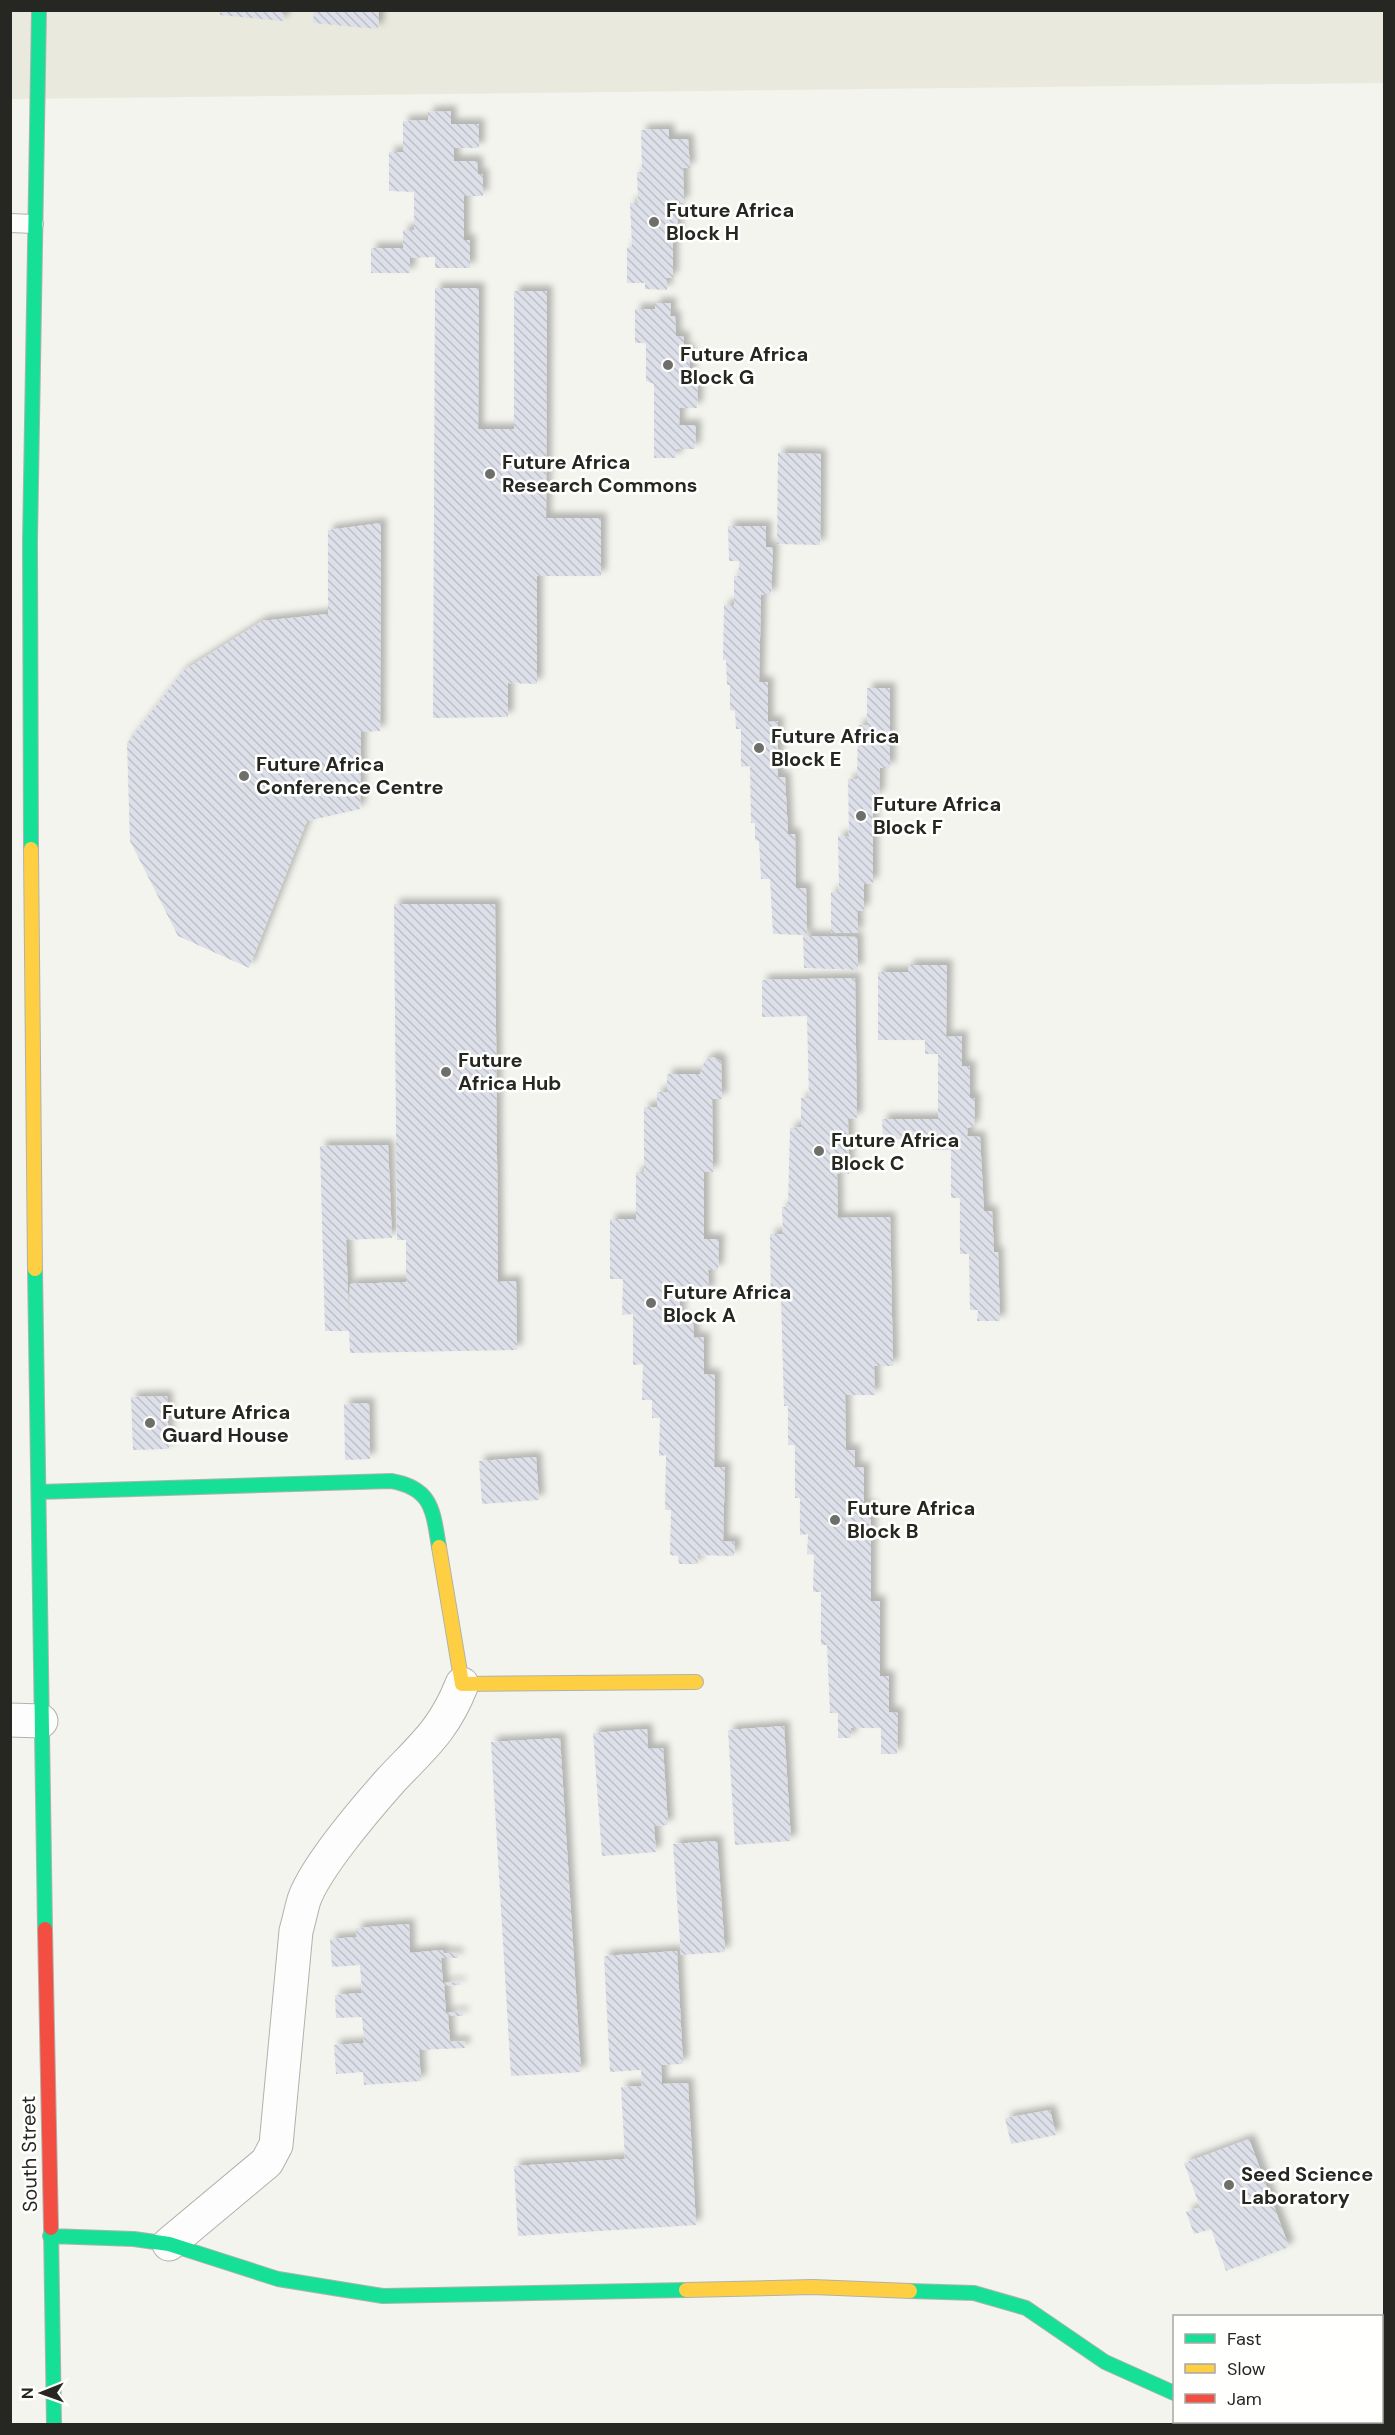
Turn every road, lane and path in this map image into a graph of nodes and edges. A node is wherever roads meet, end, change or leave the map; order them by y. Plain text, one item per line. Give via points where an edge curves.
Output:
1 (39, 10) edge
2 (10, 223) edge
3 (34, 224) junction
4 (39, 1492) junction
5 (696, 1682) dead end
6 (462, 1684) junction
7 (26, 1721) edge
8 (50, 2236) junction
9 (169, 2244) junction
10 (1173, 2393) edge
11 (54, 2424) edge

1 - 3 street, South Street
2 - 3 lane
3 - 4 street, South Street via 30,612
4 - 6 street via 391,1480 417,1488 429,1500 434,1514
4 - 7 street, South Street
5 - 6 street
6 - 9 street via 436,1734 390,1781 317,1874 304,1899 296,1931 276,2145 267,2162
7 - 8 street, South Street
8 - 9 street
8 - 11 street, South Street
9 - 10 street via 278,2279 383,2296 813,2287 974,2293 1026,2308 1105,2362

